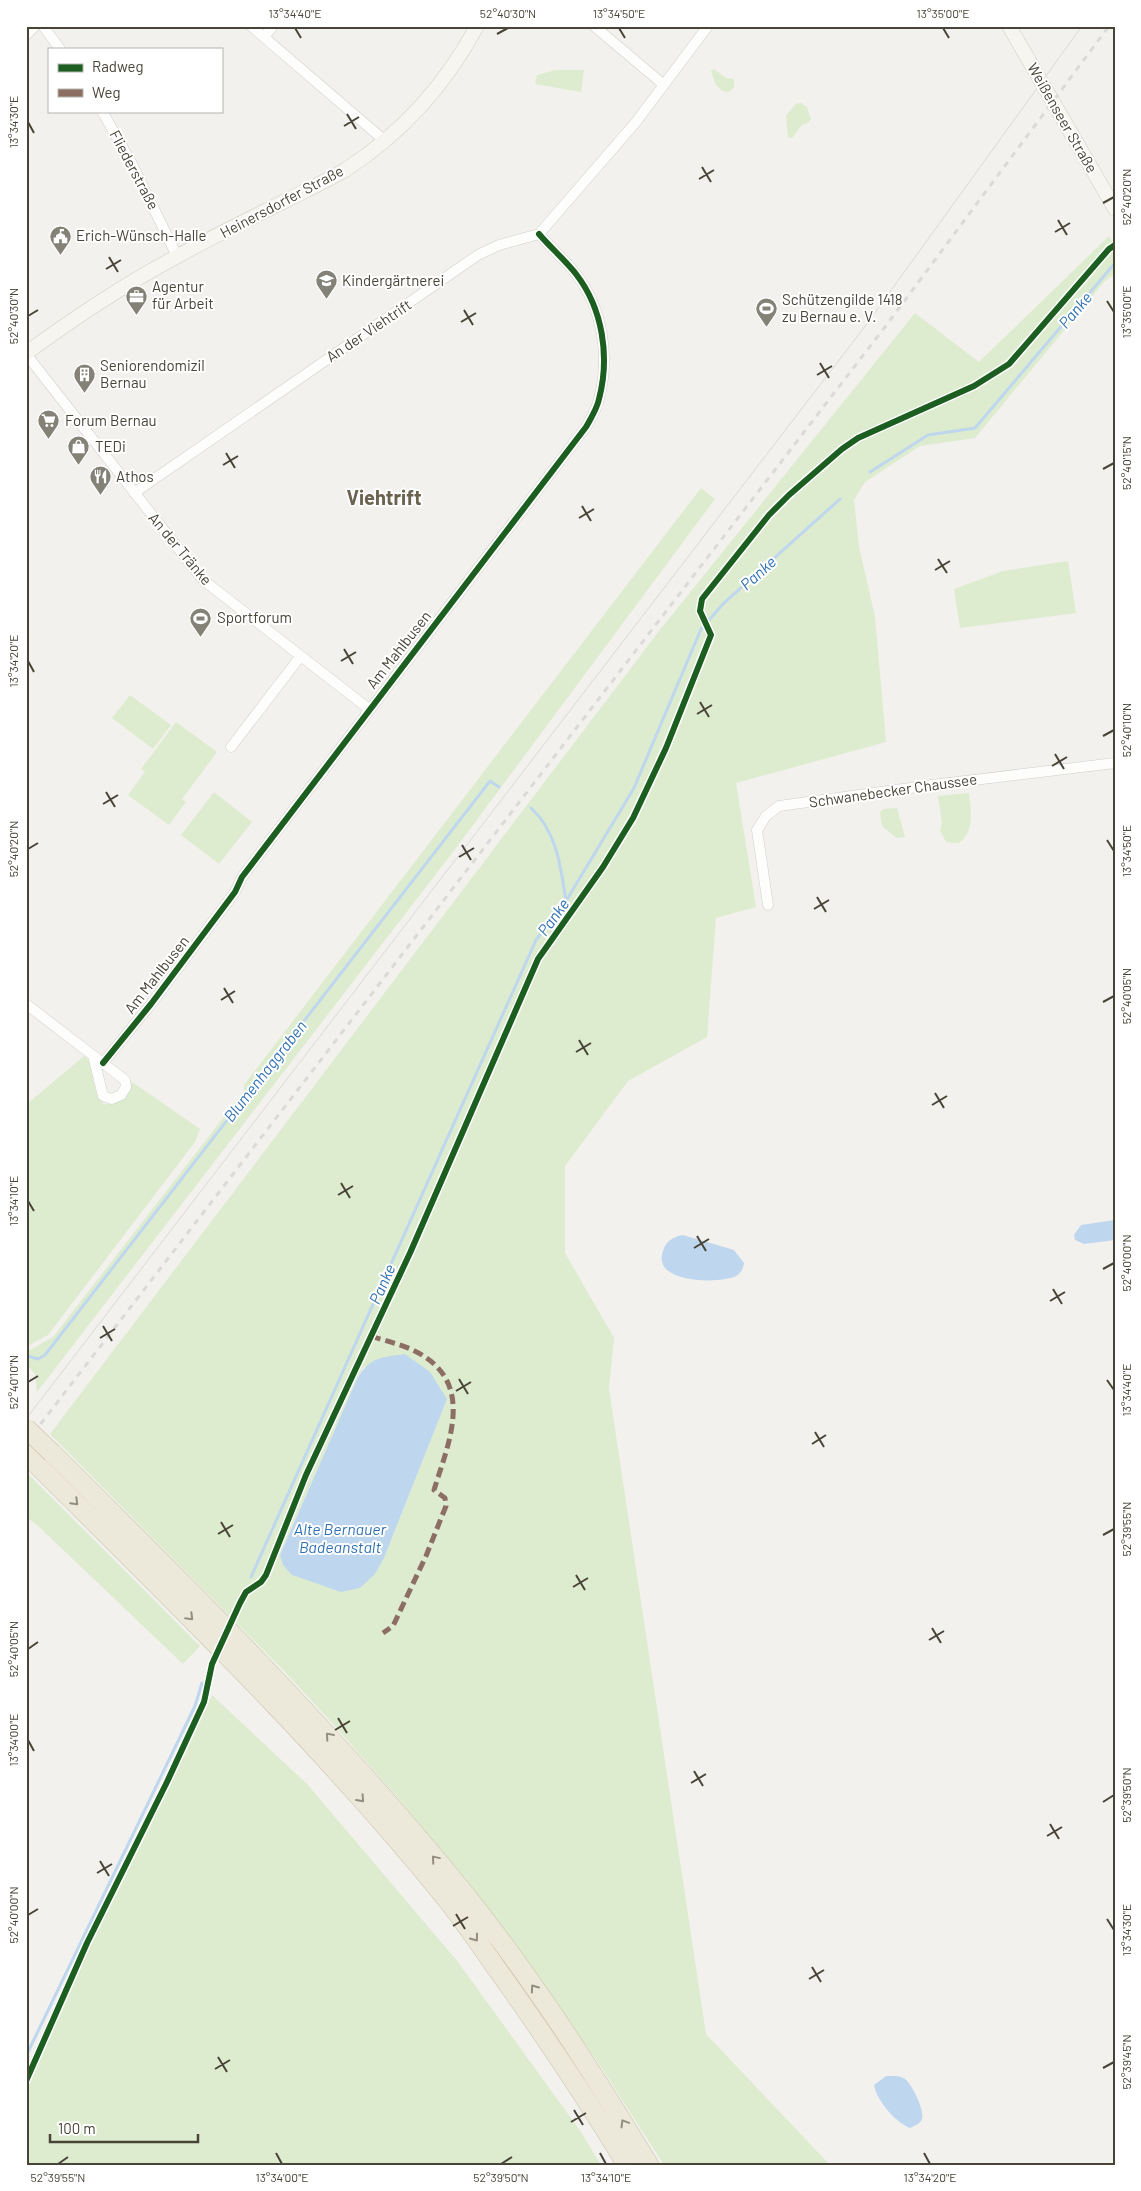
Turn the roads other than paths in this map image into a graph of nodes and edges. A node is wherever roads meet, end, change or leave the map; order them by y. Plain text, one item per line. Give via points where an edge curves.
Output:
1 (36, 26) edge
2 (43, 26) edge
3 (251, 26) edge
4 (273, 26) edge
5 (477, 26) edge
6 (594, 26) edge
7 (708, 26) edge
8 (1009, 26) edge
9 (26, 35) edge
10 (264, 37) junction
11 (59, 48) edge
12 (664, 85) junction
13 (103, 112) edge
14 (385, 141) junction
15 (1110, 189) edge
16 (1115, 209) edge
17 (539, 234) junction
18 (177, 256) junction
19 (26, 354) edge
20 (134, 493) junction
21 (300, 657) junction
22 (369, 709) junction
23 (231, 747) dead end
24 (1115, 763) edge
25 (768, 905) dead end
26 (26, 1004) edge
27 (94, 1056) junction
28 (103, 1063) junction
29 (26, 1428) edge
30 (26, 1454) edge
31 (46, 1460) junction
32 (626, 2165) edge
33 (649, 2165) edge

1 - 9 street
2 - 11 street
3 - 10 street
4 - 10 street
5 - 14 main road, Heinersdorfer Straße via 456,63 433,92
6 - 12 street
7 - 12 street
8 - 15 main road, Weißenseer Straße
10 - 14 street
12 - 17 street via 607,157
13 - 18 street, Fliederstraße
14 - 18 main road, Heinersdorfer Straße via 323,182
15 - 16 main road, Weißenseer Straße
17 - 20 street, An der Viehtrift via 499,245 478,255
17 - 22 street, Am Mahlbusen via 578,276 600,323 604,369 599,400 586,427
18 - 19 main road, Heinersdorfer Straße via 90,308
19 - 20 street, An der Tränke
20 - 21 street, An der Tränke via 203,580
21 - 22 street, An der Tränke
21 - 23 street
22 - 28 street, Am Mahlbusen via 246,872 179,968
24 - 25 street, Schwanebecker Chaussee via 779,806 766,816 757,830
26 - 27 street
27 - 28 street
27 - 28 street via 103,1096 112,1099 126,1088 125,1080
29 - 31 highway, bridge
30 - 31 highway
31 -> 32 highway via 365,1803 449,1902 520,2000
33 -> 31 highway via 606,2093 533,1986 457,1884 306,1710 230,1631

